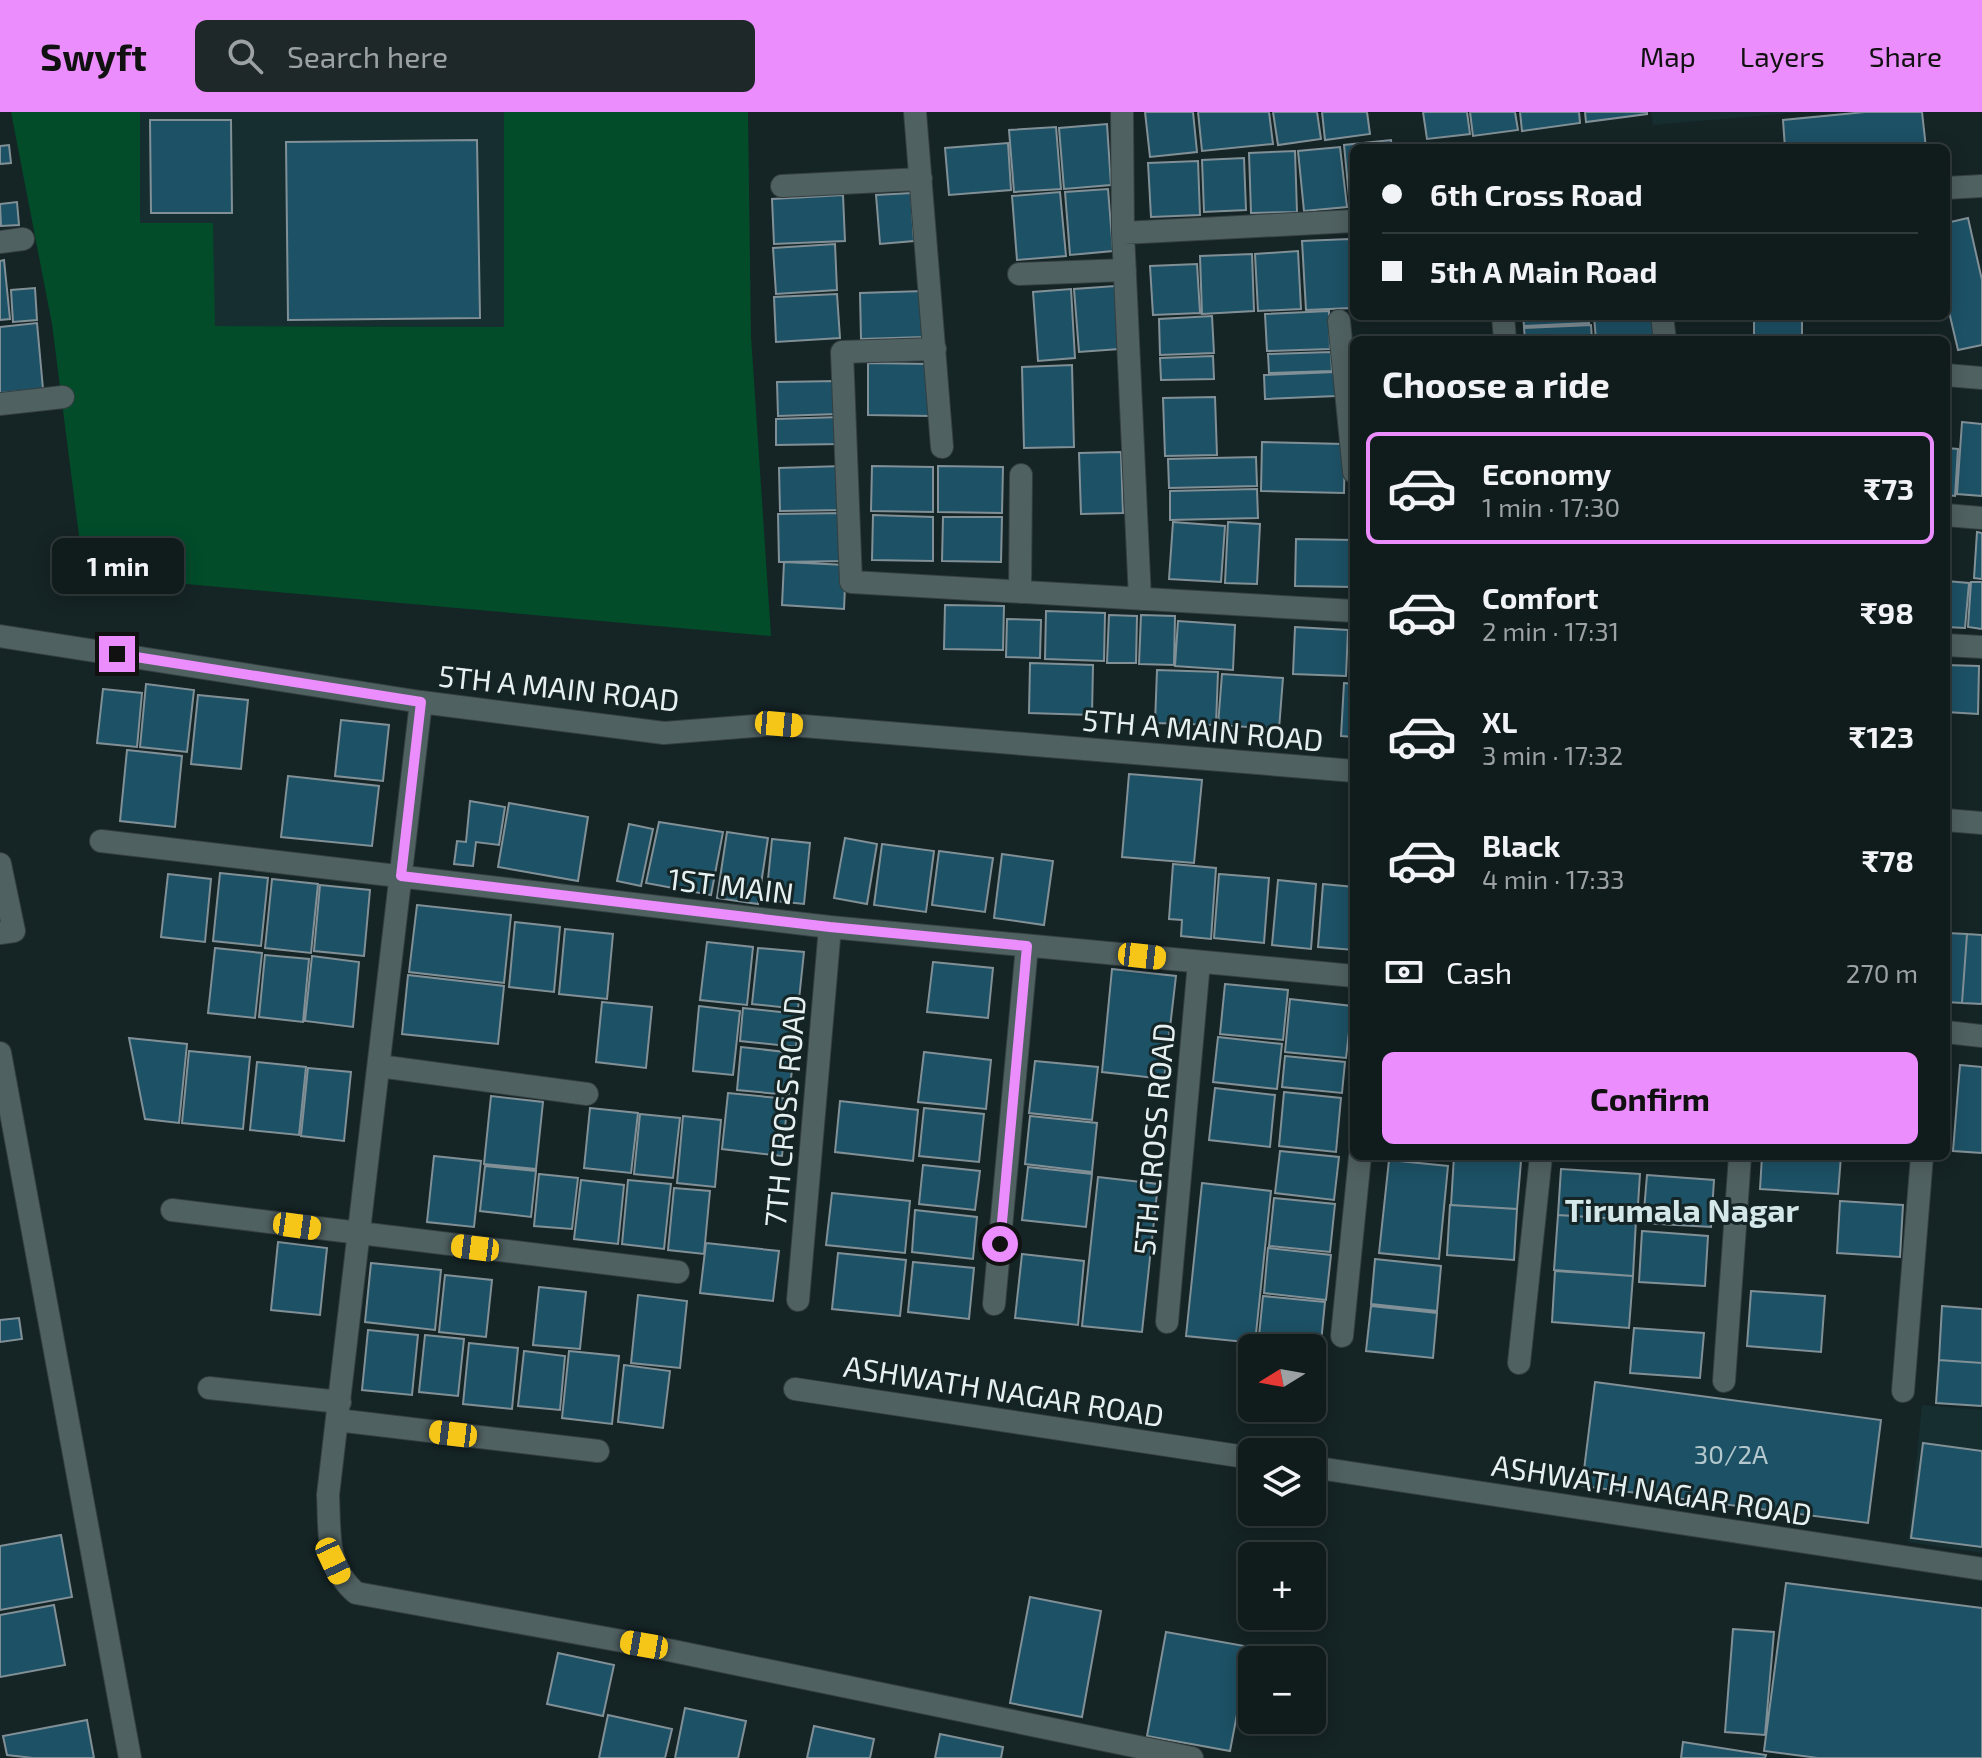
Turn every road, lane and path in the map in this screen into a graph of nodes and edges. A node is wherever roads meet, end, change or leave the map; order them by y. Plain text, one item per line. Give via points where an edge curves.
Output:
1 (915, 112) edge
2 (1122, 112) edge
3 (921, 179) junction
4 (782, 186) dead end
5 (1982, 186) edge
6 (1950, 188) edge
7 (1350, 221) edge
8 (1123, 233) junction
9 (23, 239) dead end
10 (0, 242) edge
11 (1125, 270) junction
12 (1019, 274) dead end
13 (1339, 321) dead end
14 (935, 349) junction
15 (1950, 375) edge
16 (1982, 378) edge
17 (63, 397) dead end
18 (0, 404) edge
19 (1350, 432) edge
20 (942, 447) dead end
21 (1021, 475) dead end
22 (1950, 515) edge
23 (1982, 518) edge
24 (1020, 592) junction
25 (1140, 599) junction
26 (1350, 611) edge
27 (0, 636) edge
28 (1950, 645) edge
29 (1982, 647) edge
30 (421, 702) junction
31 (1350, 771) edge
32 (1950, 820) edge
33 (1982, 823) edge
34 (101, 841) dead end
35 (0, 864) edge
36 (401, 876) junction
37 (830, 927) junction
38 (0, 933) edge
39 (1027, 946) junction
40 (1199, 962) junction
41 (1350, 976) edge
42 (1950, 1032) edge
43 (1982, 1036) edge
44 (0, 1053) edge
45 (379, 1066) junction
46 (587, 1094) dead end
47 (1360, 1160) edge
48 (1541, 1160) edge
49 (1740, 1160) edge
50 (1922, 1160) edge
51 (172, 1210) dead end
52 (359, 1234) junction
53 (678, 1272) dead end
54 (798, 1300) dead end
55 (994, 1304) dead end
56 (1167, 1322) dead end
57 (1342, 1336) dead end
58 (1519, 1363) dead end
59 (1724, 1381) dead end
60 (209, 1388) dead end
61 (795, 1389) dead end
62 (1903, 1391) dead end
63 (338, 1411) junction
64 (598, 1451) dead end
65 (1238, 1456) edge
66 (1326, 1469) edge
67 (1982, 1569) edge
68 (130, 1758) edge
69 (1192, 1758) edge

1 - 3 street
2 - 8 street
3 - 4 street
3 - 14 street
5 - 6 street
7 - 8 street
8 - 11 street
9 - 10 street
11 - 12 street
11 - 25 street
13 - 19 street
14 - 20 street
14 - 24 street via 842,352 851,582
15 - 16 street
17 - 18 street
21 - 24 street
22 - 23 street
24 - 25 street
25 - 26 street
27 - 30 street, 5TH A MAIN ROAD
28 - 29 street
30 - 31 street, 5TH A MAIN ROAD via 664,733 779,724
30 - 36 street
32 - 33 street
34 - 36 street, 1ST MAIN
35 - 38 street via 14,931
36 - 37 street, 1ST MAIN
36 - 45 street
37 - 39 street, 1ST MAIN
37 - 54 street, 7TH CROSS ROAD
39 - 40 street, 1ST MAIN
39 - 55 street
40 - 41 street, 1ST MAIN
40 - 56 street, 5TH CROSS ROAD
42 - 43 street
44 - 68 street
45 - 46 street
45 - 52 street
47 - 57 street
48 - 58 street
49 - 59 street
50 - 62 street
51 - 52 street
52 - 53 street
52 - 63 street
60 - 63 street
61 - 65 street, ASHWATH NAGAR ROAD
63 - 64 street
63 - 69 street via 328,1495 330,1539 342,1581 356,1593 644,1645
66 - 67 street, ASHWATH NAGAR ROAD

